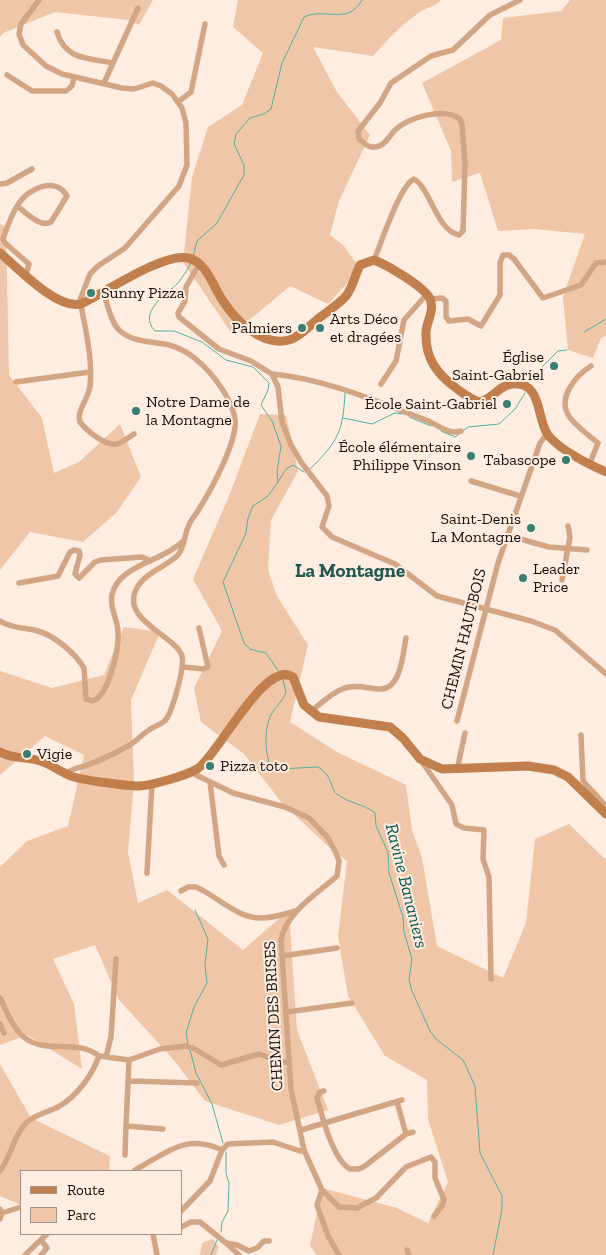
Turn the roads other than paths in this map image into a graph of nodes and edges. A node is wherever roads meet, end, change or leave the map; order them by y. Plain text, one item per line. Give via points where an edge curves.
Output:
1 (39, 0) edge
2 (520, 0) edge
3 (138, 8) dead end
4 (205, 24) dead end
5 (57, 32) dead end
6 (113, 63) junction
7 (7, 76) dead end
8 (74, 78) junction
9 (104, 82) junction
10 (178, 102) junction
11 (32, 170) dead end
12 (0, 184) edge
13 (17, 206) junction
14 (0, 253) edge
15 (374, 260) junction
16 (195, 261) junction
17 (606, 262) edge
18 (26, 275) junction
19 (103, 292) junction
20 (428, 296) junction
21 (81, 304) junction
22 (591, 366) dead end
23 (90, 372) junction
24 (272, 374) junction
25 (16, 382) dead end
26 (381, 384) dead end
27 (461, 431) dead end
28 (134, 434) dead end
29 (547, 434) junction
30 (590, 463) junction
31 (606, 472) edge
32 (471, 482) dead end
33 (520, 496) junction
34 (568, 526) dead end
35 (506, 535) junction
36 (184, 541) junction
37 (568, 548) junction
38 (587, 550) dead end
39 (151, 561) junction
40 (562, 580) dead end
41 (19, 583) dead end
42 (484, 608) junction
43 (0, 621) edge
44 (199, 628) dead end
45 (406, 638) dead end
46 (183, 667) junction
47 (606, 674) edge
48 (310, 712) junction
49 (457, 720) dead end
50 (465, 733) dead end
51 (581, 734) dead end
52 (0, 752) edge
53 (420, 759) junction
54 (456, 770) junction
55 (190, 772) junction
56 (66, 774) junction
57 (210, 782) junction
58 (152, 783) junction
59 (605, 810) edge
60 (224, 865) dead end
61 (146, 873) dead end
62 (181, 891) dead end
63 (296, 911) junction
64 (337, 948) dead end
65 (282, 956) junction
66 (116, 959) dead end
67 (491, 979) dead end
68 (0, 998) edge
69 (352, 1003) dead end
70 (287, 1012) junction
71 (0, 1024) edge
72 (4, 1033) dead end
73 (98, 1056) junction
74 (106, 1057) junction
75 (129, 1060) junction
76 (289, 1062) junction
77 (129, 1081) junction
78 (197, 1083) dead end
79 (324, 1091) dead end
80 (324, 1123) junction
81 (126, 1126) junction
82 (163, 1129) dead end
83 (301, 1130) junction
84 (222, 1150) junction
85 (304, 1150) junction
86 (125, 1156) dead end
87 (135, 1170) edge
88 (0, 1171) edge
89 (322, 1190) junction
90 (20, 1207) edge
91 (182, 1211) edge
92 (1, 1214) edge
93 (434, 1216) dead end
94 (182, 1226) edge
95 (46, 1235) edge
96 (152, 1235) edge
97 (41, 1240) junction
98 (268, 1241) dead end
99 (226, 1243) junction
100 (25, 1255) edge
101 (41, 1255) edge
102 (157, 1255) edge
103 (239, 1255) edge
104 (339, 1255) edge

1 - 8 street via 21,24 23,45 53,71
2 - 15 street via 490,15 452,50 431,56 391,83 358,131 359,139 375,148 406,122 448,113 460,119 462,124 465,165 463,231 459,235 453,233 414,179 408,182
3 - 6 street
4 - 10 street via 191,92
5 - 6 street via 60,43 68,52
6 - 9 street
7 - 8 street via 32,91 66,91
8 - 9 street
9 - 10 street via 128,89 153,83
10 - 21 street via 188,138 184,176 125,248 90,274 81,293
11 - 12 street
13 - 13 street via 46,184 55,185 67,196 52,222 47,224 42,224
13 - 18 street via 4,241 29,264
14 - 18 main road
15 - 16 main road via 360,265 342,300 296,336 281,340 258,334 239,321
15 - 20 main road
16 - 19 main road via 170,259 154,264
16 - 24 street via 178,317 219,349 251,361
17 - 20 street via 596,263 581,285 543,298 514,259 503,255 500,296 481,326 468,319 450,321 446,317 446,301
18 - 21 main road via 57,299 71,305
19 - 21 main road
19 - 36 street via 114,324 120,331 143,342 170,345 194,358 219,386 235,418 235,429 223,463 189,523
20 - 26 street via 404,320 396,361
20 - 29 main road via 432,306 426,337 430,360 438,373 479,402 509,384 526,387 536,398
21 - 23 street via 89,342
22 - 30 street via 571,383 566,405 571,419 598,443
23 - 25 street
23 - 28 street via 90,391 80,422 111,444
24 - 27 street via 342,387 450,432
24 - 42 street via 278,387 282,422 291,444 300,462 327,496 329,506 322,527 325,531 395,564 437,596
29 - 30 main road
29 - 33 street, CHEMIN HAUTBOIS via 540,443
30 - 31 main road
32 - 33 street
33 - 35 street, CHEMIN HAUTBOIS
34 - 37 street
35 - 37 street via 546,546
35 - 42 street, CHEMIN HAUTBOIS
36 - 39 street via 174,550
36 - 46 street via 178,556 147,577 138,586 134,598 136,608 147,624 177,646
37 - 38 street
37 - 40 street
39 - 41 street via 142,557 101,560 79,578 75,574 80,555 74,550 58,576
39 - 43 street via 119,578 111,596 118,632 112,672 104,690 93,701 84,695 87,680 84,668 62,645 39,632 12,628
42 - 47 street via 555,630
42 - 49 street, CHEMIN HAUTBOIS
44 - 46 street via 208,667 204,670
45 - 48 street via 402,663 391,685 382,689 349,687
46 - 56 street via 164,722 129,746
48 - 53 main road via 326,719 390,727
48 - 55 main road via 293,677 285,674 272,678 258,690 210,757
50 - 54 street, CHEMIN HAUTBOIS
51 - 59 street via 583,781
52 - 56 main road via 17,759 43,762
53 - 54 main road via 433,766
53 - 67 street via 452,805 456,824 484,830 483,859 489,877
54 - 59 main road via 499,766 549,769 568,777
55 - 57 street, CHEMIN DES BRISES
55 - 58 main road
56 - 58 main road via 132,785
57 - 60 street via 219,856
57 - 63 street, CHEMIN DES BRISES via 233,793 299,812 318,825 328,838 339,861 337,876
58 - 61 street
62 - 63 street via 196,887 255,918
63 - 65 street, CHEMIN DES BRISES via 283,930
64 - 65 street
65 - 70 street, CHEMIN DES BRISES
66 - 74 street via 111,1037
68 - 73 street via 15,1028 28,1040 88,1050
69 - 70 street
70 - 76 street, CHEMIN DES BRISES
71 - 72 street
73 - 74 street
73 - 88 street via 92,1072 68,1100 27,1122
74 - 75 street
75 - 76 street via 160,1048 186,1046 195,1048 221,1065 259,1054
75 - 77 street
76 - 83 street, CHEMIN DES BRISES via 291,1089
77 - 78 street
77 - 81 street
79 - 80 street via 317,1098
80 - 80 street via 399,1101 409,1133 365,1166 350,1169 339,1158
80 - 83 street
81 - 82 street
81 - 86 street
83 - 85 street, CHEMIN DES BRISES
84 - 85 street via 233,1142 273,1142
84 - 87 street via 199,1142 185,1143
84 - 91 street via 210,1181
85 - 89 street, CHEMIN DES BRISES
89 - 93 street via 339,1207 357,1208 376,1198 405,1168 431,1157 444,1200
89 - 104 street via 316,1205
90 - 92 street
94 - 99 street via 200,1222
95 - 97 street
96 - 102 street
97 - 100 street
97 - 101 street via 47,1248
98 - 99 street via 264,1240 249,1251 237,1244
99 - 103 street

